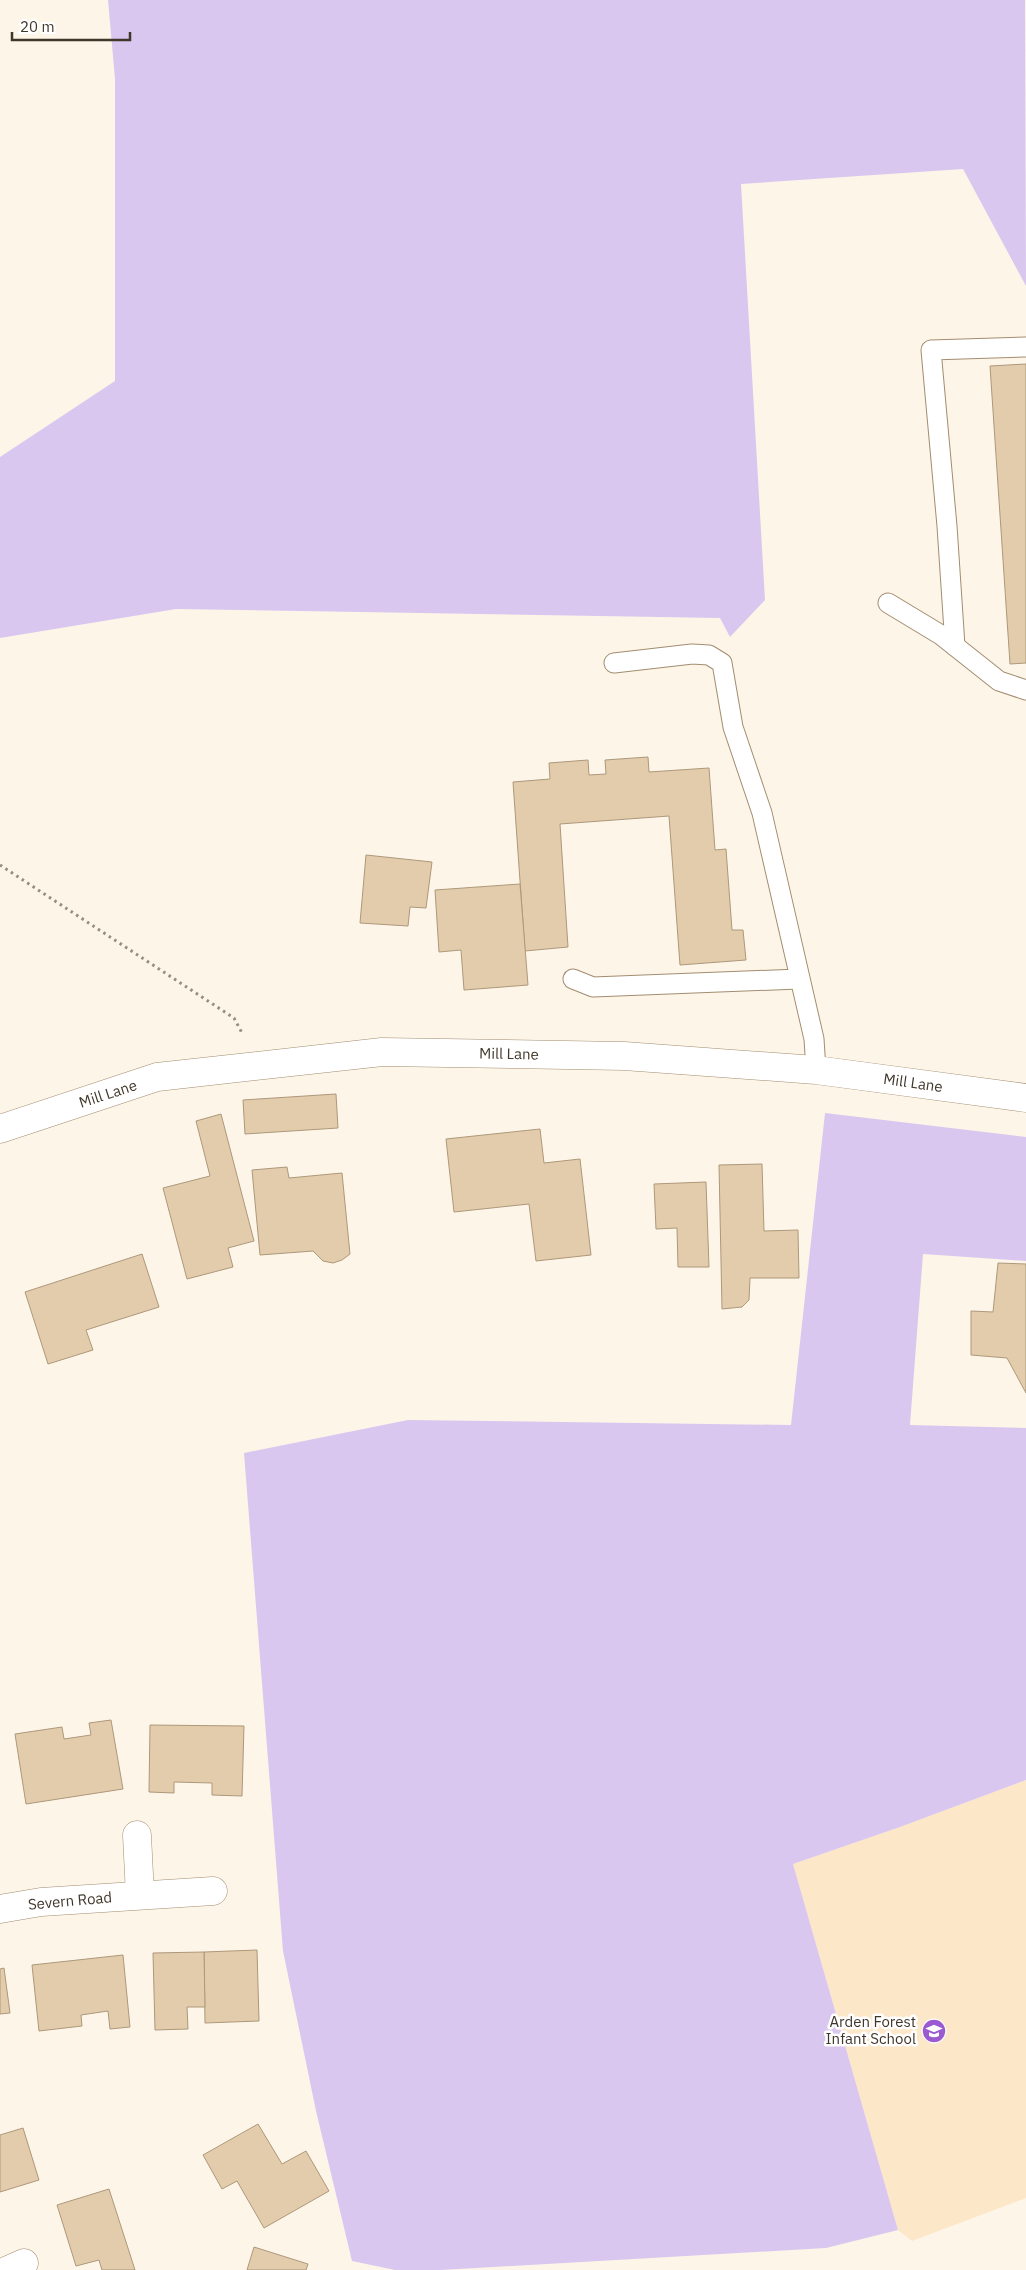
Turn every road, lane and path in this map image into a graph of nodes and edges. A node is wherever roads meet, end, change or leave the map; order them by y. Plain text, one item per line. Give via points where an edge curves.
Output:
1 (1026, 347) edge
2 (888, 603) dead end
3 (955, 646) junction
4 (614, 663) dead end
5 (1026, 690) edge
6 (0, 865) edge
7 (573, 979) dead end
8 (799, 979) junction
9 (252, 1067) junction
10 (816, 1070) junction
11 (1026, 1098) edge
12 (0, 1129) edge
13 (137, 1835) dead end
14 (213, 1890) dead end
15 (140, 1895) junction
16 (0, 1909) edge

1 - 3 lane via 930,350
2 - 3 lane
3 - 5 lane via 1000,682
4 - 8 lane via 692,654 709,655 722,663 733,728 762,814
6 - 9 path via 234,1018 248,1043
7 - 8 lane via 593,987
8 - 10 lane via 814,1039
9 - 10 street, Mill Lane via 382,1052 624,1056
9 - 12 street, Mill Lane via 157,1078
10 - 11 street, Mill Lane
13 - 15 street
14 - 15 street, Severn Road
15 - 16 street, Severn Road via 41,1902

